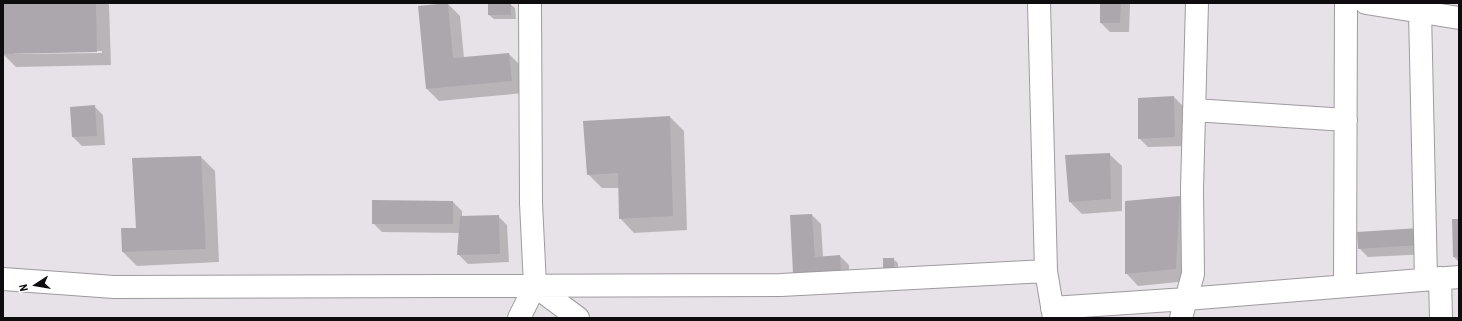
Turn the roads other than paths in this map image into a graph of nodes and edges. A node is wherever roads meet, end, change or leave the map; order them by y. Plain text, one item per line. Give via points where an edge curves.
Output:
1 (530, 3) edge
2 (1039, 3) edge
3 (1197, 3) edge
4 (1346, 3) edge
5 (1366, 3) edge
6 (1420, 12) junction
7 (1459, 18) edge
8 (1194, 110) junction
9 (1346, 120) junction
10 (1046, 271) junction
11 (1442, 278) edge
12 (3, 279) edge
13 (535, 286) junction
14 (1345, 286) junction
15 (1183, 309) edge
16 (1053, 313) edge
17 (519, 318) edge
18 (578, 318) edge
19 (1441, 318) edge

1 - 13 street via 531,204
2 - 10 street
3 - 8 street
4 - 9 street
5 - 6 street
6 - 7 street
6 - 11 street
8 - 9 street
8 - 15 street via 1193,274
9 - 14 street
10 - 13 street via 781,285
10 - 16 street
11 - 14 street
11 - 19 street
12 - 13 street via 114,287
13 - 17 street
13 - 18 street
14 - 15 street
15 - 16 street

